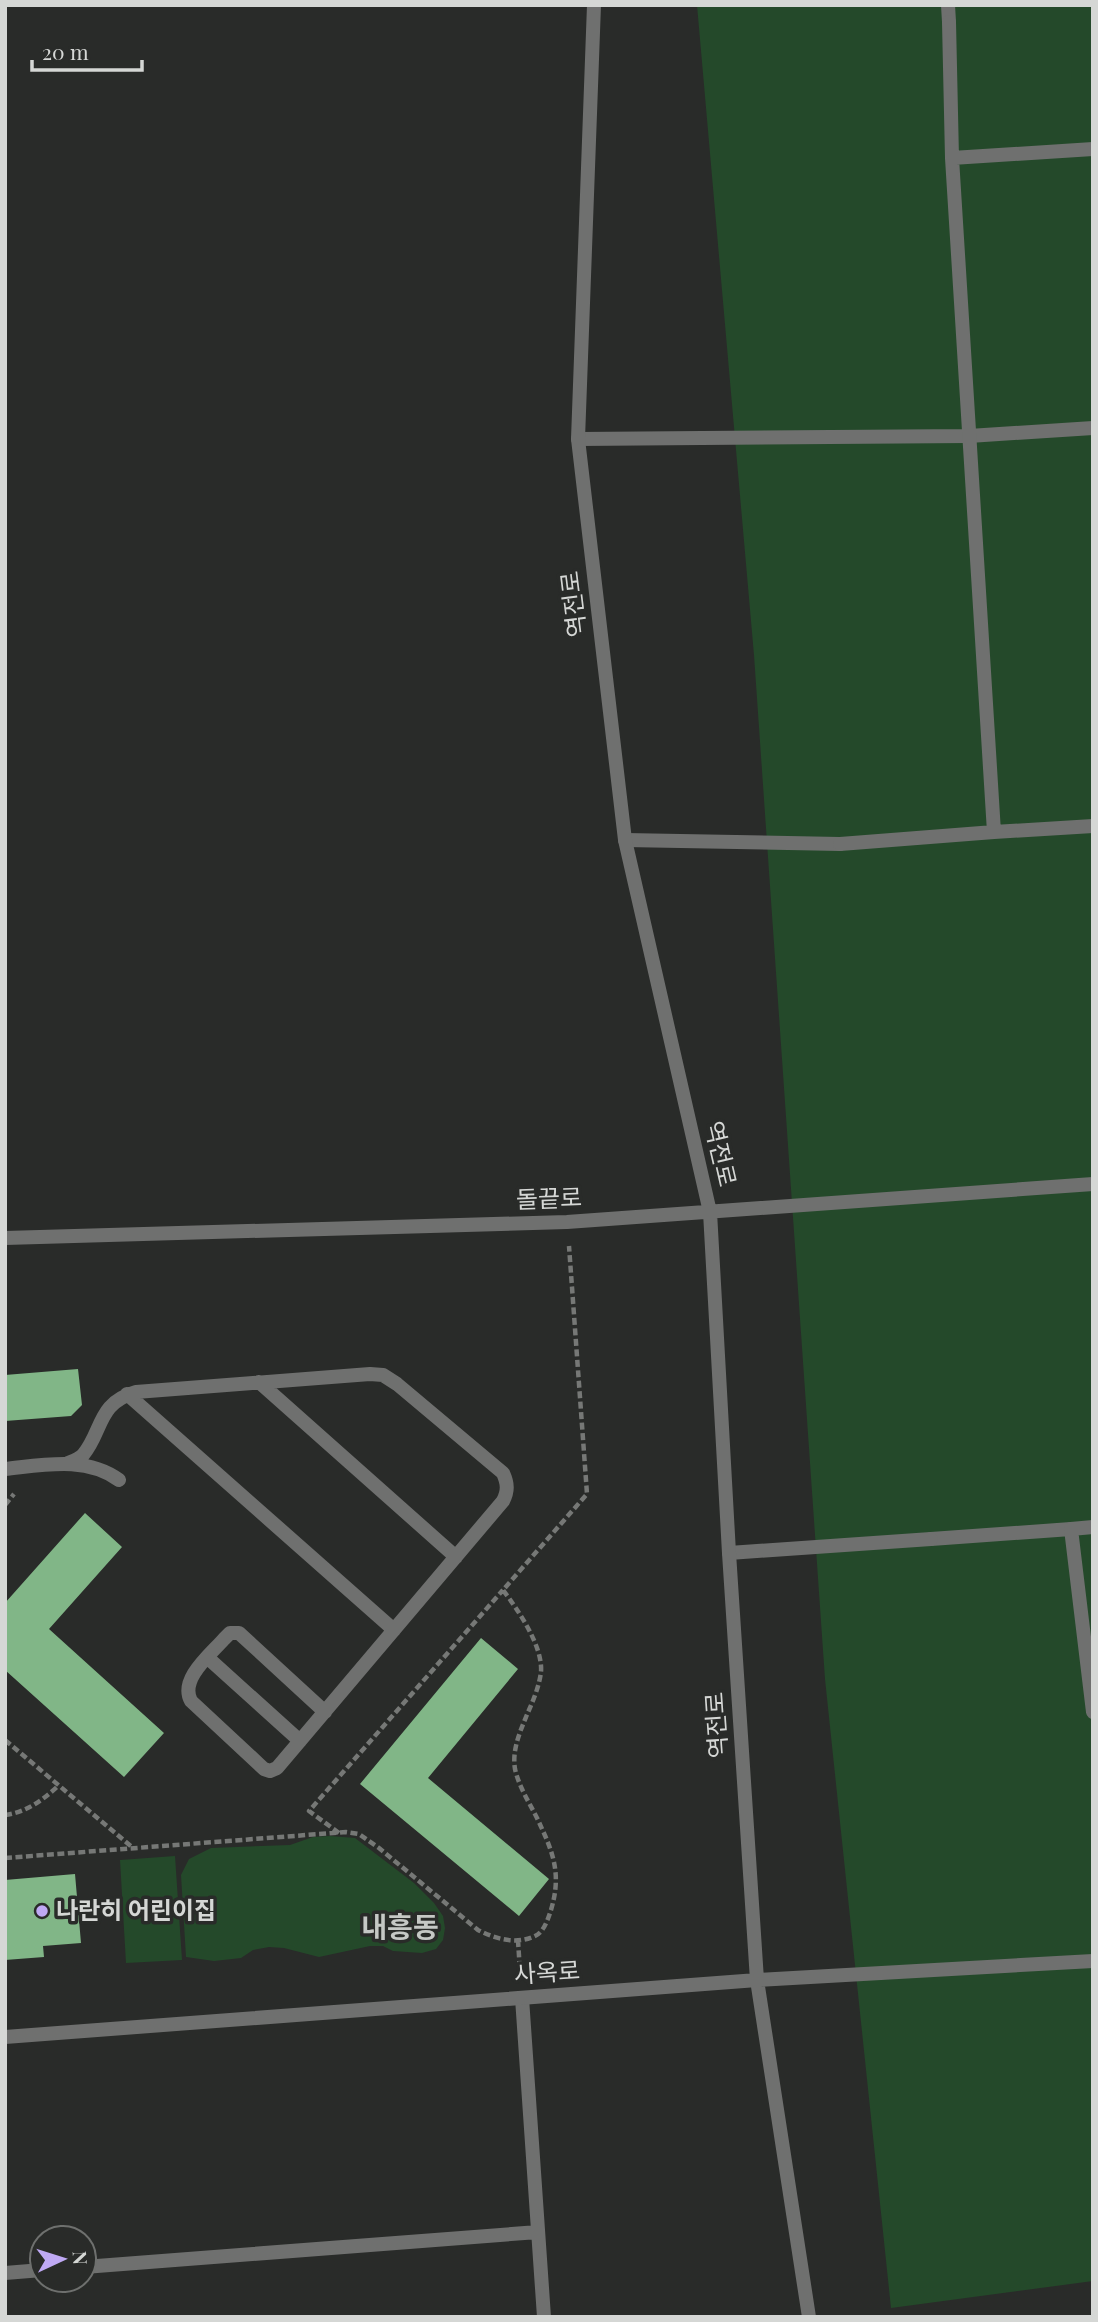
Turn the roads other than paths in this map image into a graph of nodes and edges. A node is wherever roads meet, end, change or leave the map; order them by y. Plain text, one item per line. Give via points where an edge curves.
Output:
1 (594, 5) edge
2 (948, 5) edge
3 (1093, 149) edge
4 (952, 158) junction
5 (1093, 428) edge
6 (969, 436) junction
7 (578, 439) junction
8 (1093, 826) edge
9 (993, 832) junction
10 (625, 840) junction
11 (1093, 1184) edge
12 (710, 1212) junction
13 (5, 1238) edge
14 (259, 1382) junction
15 (127, 1394) junction
16 (68, 1463) junction
17 (5, 1469) edge
18 (119, 1480) dead end
19 (1093, 1527) edge
20 (1071, 1529) junction
21 (729, 1553) junction
22 (456, 1557) junction
23 (394, 1630) junction
24 (208, 1658) junction
25 (325, 1712) junction
26 (1093, 1712) edge
27 (300, 1741) junction
28 (1093, 1961) edge
29 (757, 1980) junction
30 (522, 1998) junction
31 (5, 2037) edge
32 (538, 2232) junction
33 (98, 2266) edge
34 (28, 2271) edge
35 (5, 2273) edge
36 (544, 2317) edge
37 (808, 2317) edge

1 - 7 street, 역전로
2 - 4 street
3 - 4 street
4 - 6 street
5 - 6 street
6 - 7 street
6 - 9 street
7 - 10 street, 역전로
8 - 9 street
9 - 10 street via 840,844
10 - 12 street, 역전로
11 - 12 street, 돌끝로
12 - 13 street, 돌끝로 via 567,1222
12 - 21 street, 역전로
14 - 15 street
14 - 22 street
14 - 22 street via 383,1375 493,1464 503,1473 507,1492
15 - 16 street via 109,1408 82,1457
15 - 23 street
16 - 17 street
16 - 18 street via 108,1472
19 - 20 street
20 - 21 street
20 - 26 street
21 - 29 street, 역전로
22 - 23 street
23 - 25 street
24 - 25 street via 230,1633 239,1633
24 - 27 street
24 - 27 street via 190,1678 187,1695 264,1769 277,1769
25 - 27 street
28 - 29 street, 사옥로
29 - 30 street, 사옥로
29 - 37 street, 역전로
30 - 31 street, 사옥로
30 - 32 street
32 - 33 street
32 - 36 street
34 - 35 street

